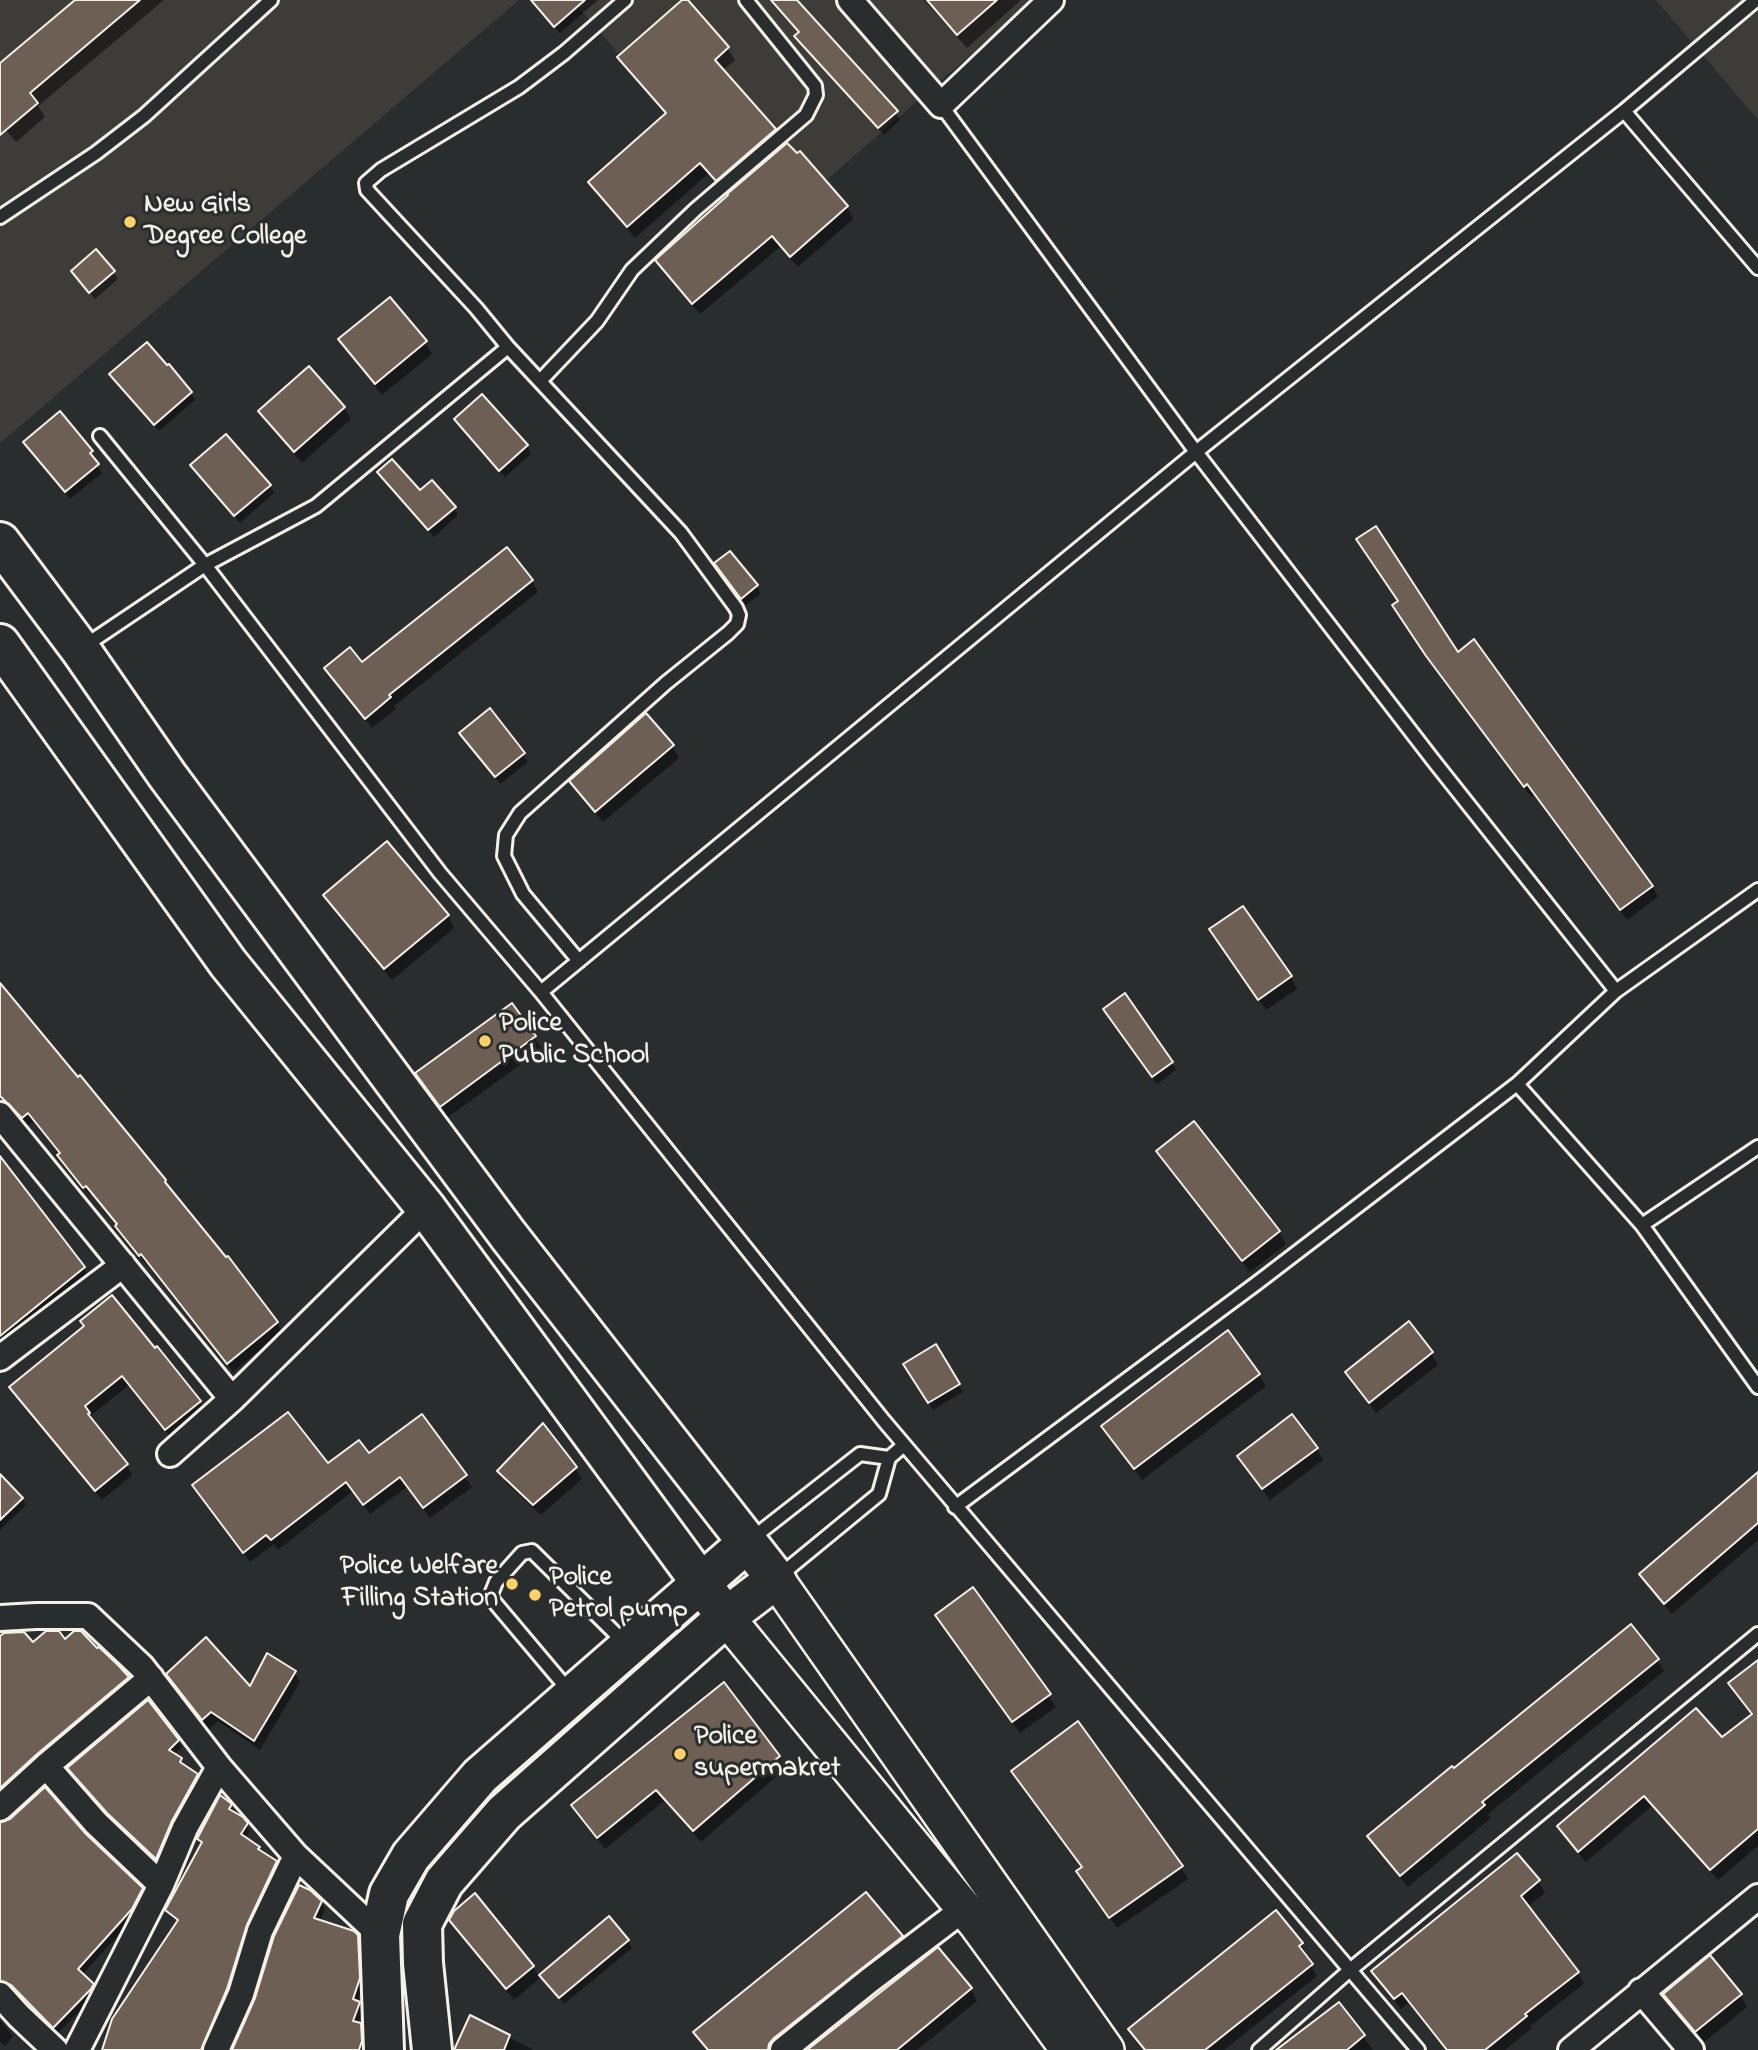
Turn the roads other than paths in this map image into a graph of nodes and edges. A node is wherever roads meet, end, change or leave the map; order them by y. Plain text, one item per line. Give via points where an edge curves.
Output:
1 (271, 0) edge
2 (625, 0) edge
3 (746, 0) edge
4 (850, 0) edge
5 (1051, 0) edge
6 (1756, 0) edge
7 (940, 105) junction
8 (1624, 111) junction
9 (0, 217) edge
10 (1758, 268) edge
11 (508, 347) junction
12 (540, 381) junction
13 (100, 436) dead end
14 (1196, 452) junction
15 (0, 542) edge
16 (205, 565) junction
17 (0, 644) edge
18 (80, 649) junction
19 (1758, 890) edge
20 (579, 961) junction
21 (1616, 991) junction
22 (541, 992) junction
23 (1517, 1084) junction
24 (0, 1115) edge
25 (1758, 1147) edge
26 (426, 1208) junction
27 (1642, 1225) junction
28 (123, 1265) junction
29 (0, 1358) edge
30 (1758, 1387) edge
31 (232, 1399) junction
32 (904, 1445) junction
33 (170, 1454) dead end
34 (889, 1458) junction
35 (955, 1507) junction
36 (747, 1543) junction
37 (776, 1579) junction
38 (700, 1584) junction
39 (0, 1618) edge
40 (726, 1618) junction
41 (1758, 1634) edge
42 (628, 1646) junction
43 (150, 1678) junction
44 (573, 1695) junction
45 (46, 1766) junction
46 (219, 1767) junction
47 (0, 1808) edge
48 (296, 1856) junction
49 (161, 1885) junction
50 (1758, 1897) edge
51 (965, 1908) junction
52 (380, 1935) junction
53 (1350, 1970) junction
54 (1641, 1991) junction
55 (0, 1995) edge
56 (55, 2050) edge
57 (77, 2050) edge
58 (216, 2050) edge
59 (384, 2050) edge
60 (432, 2050) edge
61 (783, 2050) edge
62 (1069, 2050) edge
63 (1106, 2050) edge
64 (1259, 2050) edge
65 (1418, 2050) edge
66 (1571, 2050) edge
67 (1691, 2050) edge

1 - 9 lane via 144,116
2 - 11 lane via 519,88 366,183 373,198
3 - 12 lane via 816,86 806,116 696,209 632,271 597,321
4 - 7 street
5 - 7 street
6 - 8 lane
7 - 14 lane
8 - 10 lane
8 - 14 lane
11 - 12 lane
11 - 16 lane via 316,506
12 - 20 lane via 681,533 739,615 728,633 520,813 506,835 504,856 523,894
13 - 16 lane
14 - 20 lane
14 - 21 lane
15 - 18 main road
16 - 18 lane
16 - 22 lane via 440,873
17 - 26 main road via 229,963
18 - 36 main road via 167,775 500,1223
19 - 21 lane
20 - 22 lane
21 - 23 lane
22 - 32 lane
23 - 27 lane
23 - 35 lane
24 - 28 street
25 - 27 lane
26 - 31 street
26 - 38 main road
27 - 30 lane
28 - 29 street
28 - 31 street
31 - 33 street
32 - 34 lane
32 - 35 lane
34 - 36 lane via 860,1454
34 - 37 lane via 879,1494
35 - 53 lane
36 - 37 main road
36 - 38 main road
37 - 40 main road
37 - 63 main road
38 - 40 main road
38 - 42 main road
39 - 43 street via 88,1616
40 - 51 main road
40 - 60 main road via 504,1813 444,1882 422,1924
41 - 53 lane
42 - 44 main road
42 - 44 lane via 532,1551 522,1553 496,1582 490,1597
43 - 45 street
43 - 46 street
44 - 52 main road via 480,1776 411,1856 389,1894
45 - 47 street
45 - 49 street via 96,1823
46 - 48 street
46 - 49 street via 185,1828
48 - 52 street
48 - 58 street via 260,1931 241,1994
49 - 57 street
50 - 54 street
51 - 61 street
51 - 62 main road
52 - 59 main road
53 - 64 lane
53 - 65 lane
54 - 66 street
54 - 67 street
55 - 56 street

